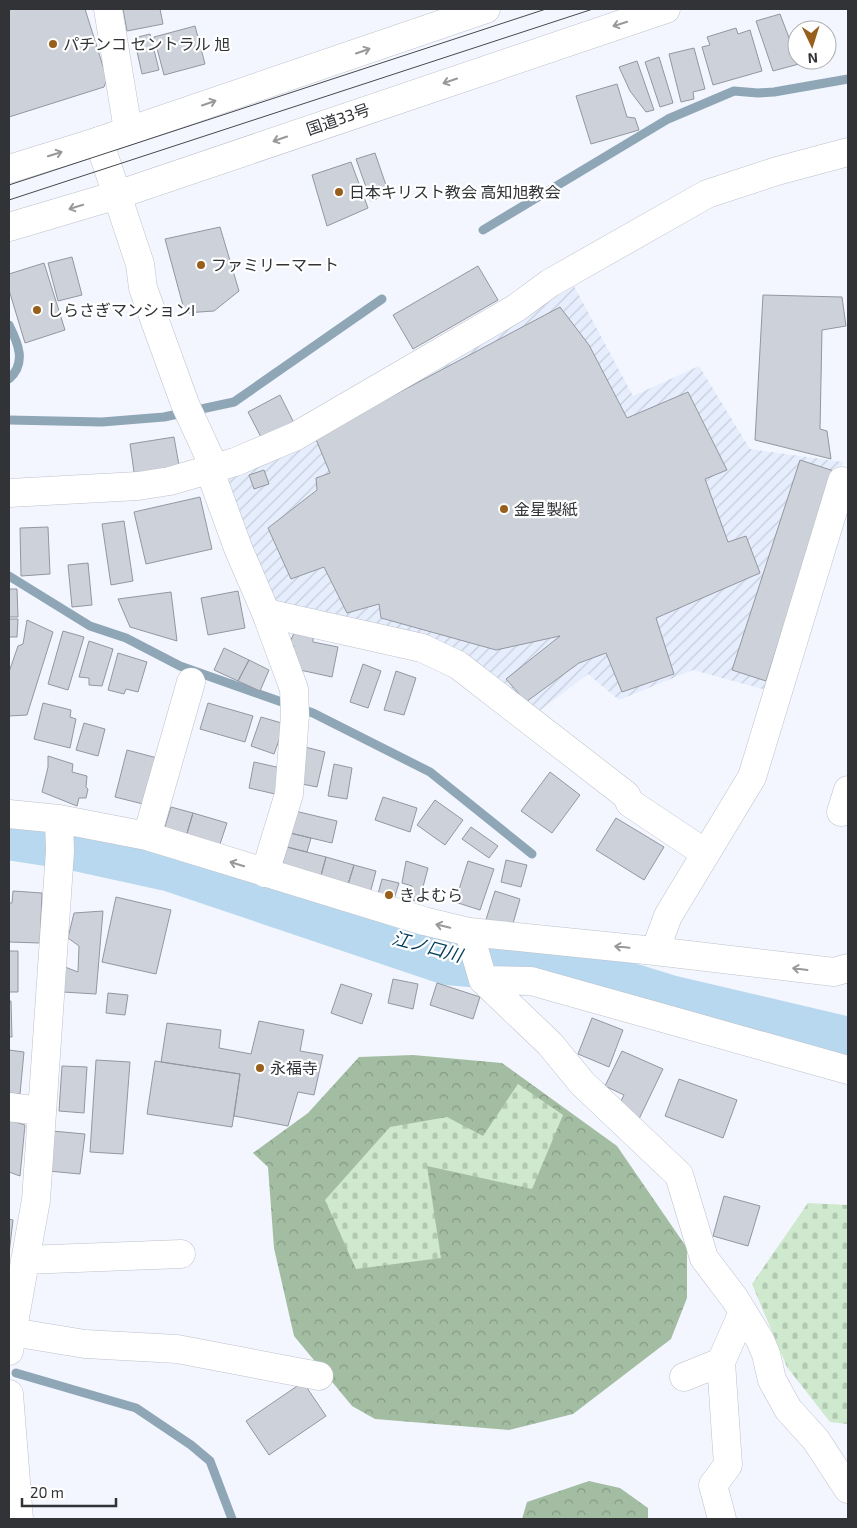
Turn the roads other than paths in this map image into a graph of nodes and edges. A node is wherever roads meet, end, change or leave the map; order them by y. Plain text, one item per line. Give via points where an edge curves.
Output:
1 (108, 9) edge
2 (666, 9) edge
3 (480, 10) edge
4 (128, 130) junction
5 (99, 141) junction
6 (848, 152) edge
7 (9, 169) edge
8 (117, 195) junction
9 (9, 227) edge
10 (212, 470) junction
11 (848, 482) edge
12 (9, 493) edge
13 (266, 613) junction
14 (191, 682) dead end
15 (9, 814) edge
16 (59, 832) junction
17 (147, 836) junction
18 (705, 854) junction
19 (265, 873) junction
20 (470, 938) junction
21 (655, 950) junction
22 (848, 968) edge
23 (481, 978) junction
24 (848, 1070) edge
25 (9, 1107) edge
26 (40, 1110) junction
27 (181, 1254) dead end
28 (25, 1260) junction
29 (743, 1312) junction
30 (10, 1341) edge
31 (721, 1362) junction
32 (319, 1376) dead end
33 (684, 1378) dead end
34 (9, 1394) edge
35 (848, 1489) edge
36 (19, 1519) edge
37 (722, 1519) edge

1 - 4 main road
2 -> 8 main road, 国道33号
4 -> 3 main road
4 - 5 main road
7 -> 5 main road
5 - 8 main road
6 - 10 main road via 707,194 550,283 516,308 296,436
8 -> 9 main road, 国道33号
8 - 10 main road via 140,264 143,288
10 - 12 main road via 138,486
10 - 13 main road via 238,548
11 - 18 main road via 842,481 752,777
13 - 18 main road via 422,648 458,665 626,795 630,803
13 - 19 main road via 294,689 295,706 289,794
14 - 17 main road
15 - 16 main road
16 - 17 main road
16 - 26 main road
19 -> 17 main road
18 - 21 main road via 668,916
20 -> 19 main road
21 -> 20 main road
20 - 23 main road
22 -> 21 main road via 834,972
23 - 24 main road via 531,980
23 - 29 main road via 679,1175 704,1258
25 - 26 main road
26 - 28 main road via 36,1200
27 - 28 main road
28 - 30 main road
29 - 31 main road
29 - 35 main road via 766,1354 779,1395 816,1440
30 - 32 main road via 177,1349
31 - 33 main road
31 - 37 main road via 728,1465 712,1485
34 - 36 main road

